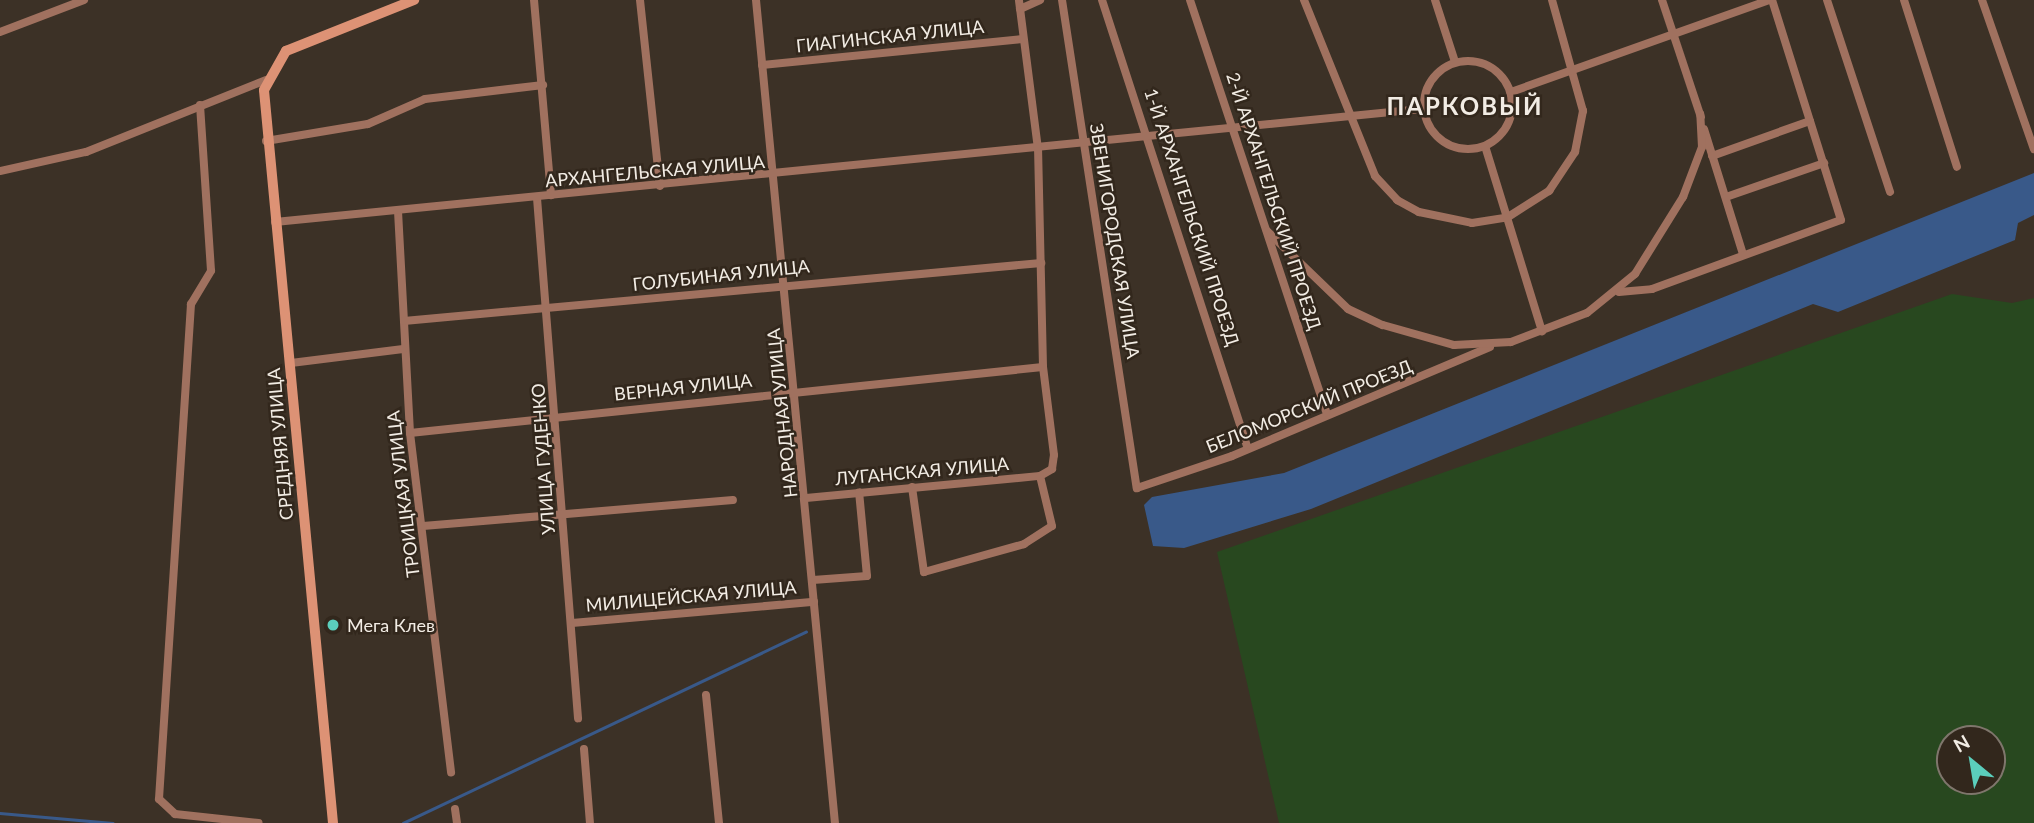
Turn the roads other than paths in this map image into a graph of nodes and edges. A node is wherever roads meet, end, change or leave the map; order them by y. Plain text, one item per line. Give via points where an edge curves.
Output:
1 (84, 0) edge
2 (414, 0) edge
3 (534, 0) edge
4 (640, 0) edge
5 (756, 0) edge
6 (1040, 0) edge
7 (1062, 0) edge
8 (1102, 0) edge
9 (1190, 0) edge
10 (1304, 0) edge
11 (1435, 0) edge
12 (1552, 0) edge
13 (1662, 0) edge
14 (1771, 0) edge
15 (1827, 0) edge
16 (1904, 0) edge
17 (1982, 0) edge
18 (1019, 4) edge
19 (0, 32) edge
20 (1673, 32) junction
21 (1022, 38) junction
22 (1455, 62) junction
23 (762, 65) junction
24 (1574, 66) junction
25 (266, 80) junction
26 (543, 85) junction
27 (1511, 92) junction
28 (200, 105) junction
29 (1421, 109) junction
30 (1700, 114) junction
31 (1348, 117) junction
32 (1810, 121) junction
33 (1234, 127) junction
34 (1150, 136) junction
35 (266, 141) junction
36 (1084, 144) junction
37 (1485, 146) junction
38 (1038, 149) junction
39 (2032, 150) edge
40 (1712, 156) junction
41 (1824, 163) junction
42 (1956, 167) dead end
43 (0, 171) edge
44 (772, 177) junction
45 (660, 186) junction
46 (1890, 192) dead end
47 (551, 195) junction
48 (1726, 197) junction
49 (537, 198) junction
50 (398, 211) junction
51 (1508, 216) junction
52 (275, 222) junction
53 (1267, 231) junction
54 (1743, 254) junction
55 (1041, 263) junction
56 (785, 283) junction
57 (1619, 292) junction
58 (545, 309) junction
59 (404, 321) junction
60 (1542, 331) junction
61 (1490, 347) junction
62 (403, 349) junction
63 (291, 363) junction
64 (1043, 367) junction
65 (795, 392) junction
66 (1326, 412) junction
67 (557, 415) junction
68 (410, 433) junction
69 (1247, 444) junction
70 (1040, 476) junction
71 (912, 487) junction
72 (1137, 488) joint
73 (859, 492) junction
74 (806, 498) junction
75 (733, 500) dead end
76 (563, 515) junction
77 (423, 526) junction
78 (813, 580) junction
79 (814, 601) junction
80 (572, 623) junction
81 (706, 695) dead end
82 (578, 718) dead end
83 (584, 749) dead end
84 (452, 773) dead end
85 (455, 809) dead end
86 (259, 823) edge
87 (333, 823) edge
88 (457, 823) edge
89 (590, 823) edge
90 (719, 823) edge
91 (835, 823) edge

1 - 19 street
2 - 25 street, СРЕДНЯЯ УЛИЦА via 308,40 274,63
3 - 26 street
4 - 45 street
5 - 23 street, НАРОДНАЯ УЛИЦА
6 - 18 street
7 - 36 street, ЗВЕНИГОРОДСКАЯ УЛИЦА
8 - 34 street, 1-Й АРХАНГЕЛЬСКИЙ ПРОЕЗД
9 - 33 street, 2-Й АРХАНГЕЛЬСКИЙ ПРОЕЗД
10 - 31 street
11 - 22 street
12 - 24 street
13 - 20 street
14 - 20 street
14 - 32 street
15 - 46 street
16 - 42 street
17 - 39 street
18 - 21 street
20 - 24 street
20 - 30 street
21 - 23 street, ГИАГИНСКАЯ УЛИЦА
21 - 38 street
22 - 27 street via 1483,62
22 - 29 street via 1435,75
23 - 44 street, НАРОДНАЯ УЛИЦА
24 - 27 street
24 - 51 street via 1583,111 1575,152 1549,191
25 - 28 street
25 - 35 street, СРЕДНЯЯ УЛИЦА
26 - 35 street via 425,99 368,124
26 - 47 street
27 - 37 street via 1509,124
28 - 43 street via 75,156
28 - 86 street via 211,271 191,304 159,799 175,814
29 - 31 street
29 - 37 street via 1450,145
30 - 40 street
30 - 57 street, БЕЛОМОРСКИЙ ПРОЕЗД via 1702,147 1683,197
31 - 33 street
31 - 51 street via 1375,176 1396,200 1437,219 1472,223
32 - 40 street
32 - 41 street
33 - 34 street
33 - 53 street, 2-Й АРХАНГЕЛЬСКИЙ ПРОЕЗД
34 - 36 street
34 - 69 street, 1-Й АРХАНГЕЛЬСКИЙ ПРОЕЗД
35 - 52 street, СРЕДНЯЯ УЛИЦА
36 - 38 street, АРХАНГЕЛЬСКАЯ УЛИЦА
36 - 72 street, ЗВЕНИГОРОДСКАЯ УЛИЦА
37 - 51 street
38 - 44 street, АРХАНГЕЛЬСКАЯ УЛИЦА
38 - 55 street
40 - 48 street
41 - 48 street
41 - 54 street, БЕЛОМОРСКИЙ ПРОЕЗД via 1841,220
44 - 45 street, АРХАНГЕЛЬСКАЯ УЛИЦА
44 - 56 street, НАРОДНАЯ УЛИЦА
45 - 47 street, АРХАНГЕЛЬСКАЯ УЛИЦА
47 - 49 street, АРХАНГЕЛЬСКАЯ УЛИЦА
48 - 54 street
49 - 50 street, АРХАНГЕЛЬСКАЯ УЛИЦА
49 - 58 street, УЛИЦА ГУДЕНКО
50 - 52 street, АРХАНГЕЛЬСКАЯ УЛИЦА
50 - 59 street, ТРОИЦКАЯ УЛИЦА
51 - 60 street
52 - 63 street, СРЕДНЯЯ УЛИЦА
53 - 61 street, БЕЛОМОРСКИЙ ПРОЕЗД via 1348,309 1454,345
53 - 66 street, 2-Й АРХАНГЕЛЬСКИЙ ПРОЕЗД
54 - 57 street, БЕЛОМОРСКИЙ ПРОЕЗД via 1652,289
55 - 56 street, ГОЛУБИНАЯ УЛИЦА
55 - 64 street
56 - 58 street, ГОЛУБИНАЯ УЛИЦА
56 - 65 street, НАРОДНАЯ УЛИЦА
57 - 60 street, БЕЛОМОРСКИЙ ПРОЕЗД
58 - 59 street, ГОЛУБИНАЯ УЛИЦА
58 - 67 street, УЛИЦА ГУДЕНКО
59 - 62 street, ТРОИЦКАЯ УЛИЦА
60 - 61 street, БЕЛОМОРСКИЙ ПРОЕЗД
61 - 66 street, БЕЛОМОРСКИЙ ПРОЕЗД via 1464,363
62 - 63 street
62 - 68 street, ТРОИЦКАЯ УЛИЦА
63 - 87 street, СРЕДНЯЯ УЛИЦА
64 - 65 street, ВЕРНАЯ УЛИЦА
64 - 70 street via 1054,455 1052,469
65 - 67 street, ВЕРНАЯ УЛИЦА
65 - 74 street, НАРОДНАЯ УЛИЦА
66 - 69 street, БЕЛОМОРСКИЙ ПРОЕЗД
67 - 68 street, ВЕРНАЯ УЛИЦА
67 - 76 street, УЛИЦА ГУДЕНКО
68 - 77 street, ТРОИЦКАЯ УЛИЦА
69 - 72 street, БЕЛОМОРСКИЙ ПРОЕЗД via 1232,456
70 - 71 street, ЛУГАНСКАЯ УЛИЦА
70 - 71 street via 1052,526 1024,544 923,572
71 - 73 street, ЛУГАНСКАЯ УЛИЦА
73 - 74 street, ЛУГАНСКАЯ УЛИЦА
73 - 78 street, МИЛИЦЕЙСКАЯ УЛИЦА via 869,572 864,578
74 - 78 street, НАРОДНАЯ УЛИЦА
75 - 76 street
76 - 77 street
76 - 80 street, УЛИЦА ГУДЕНКО
77 - 84 street, ТРОИЦКАЯ УЛИЦА
78 - 79 street, НАРОДНАЯ УЛИЦА
79 - 80 street, МИЛИЦЕЙСКАЯ УЛИЦА
79 - 91 street, НАРОДНАЯ УЛИЦА
80 - 82 street, УЛИЦА ГУДЕНКО
81 - 90 street
83 - 89 street
85 - 88 street

